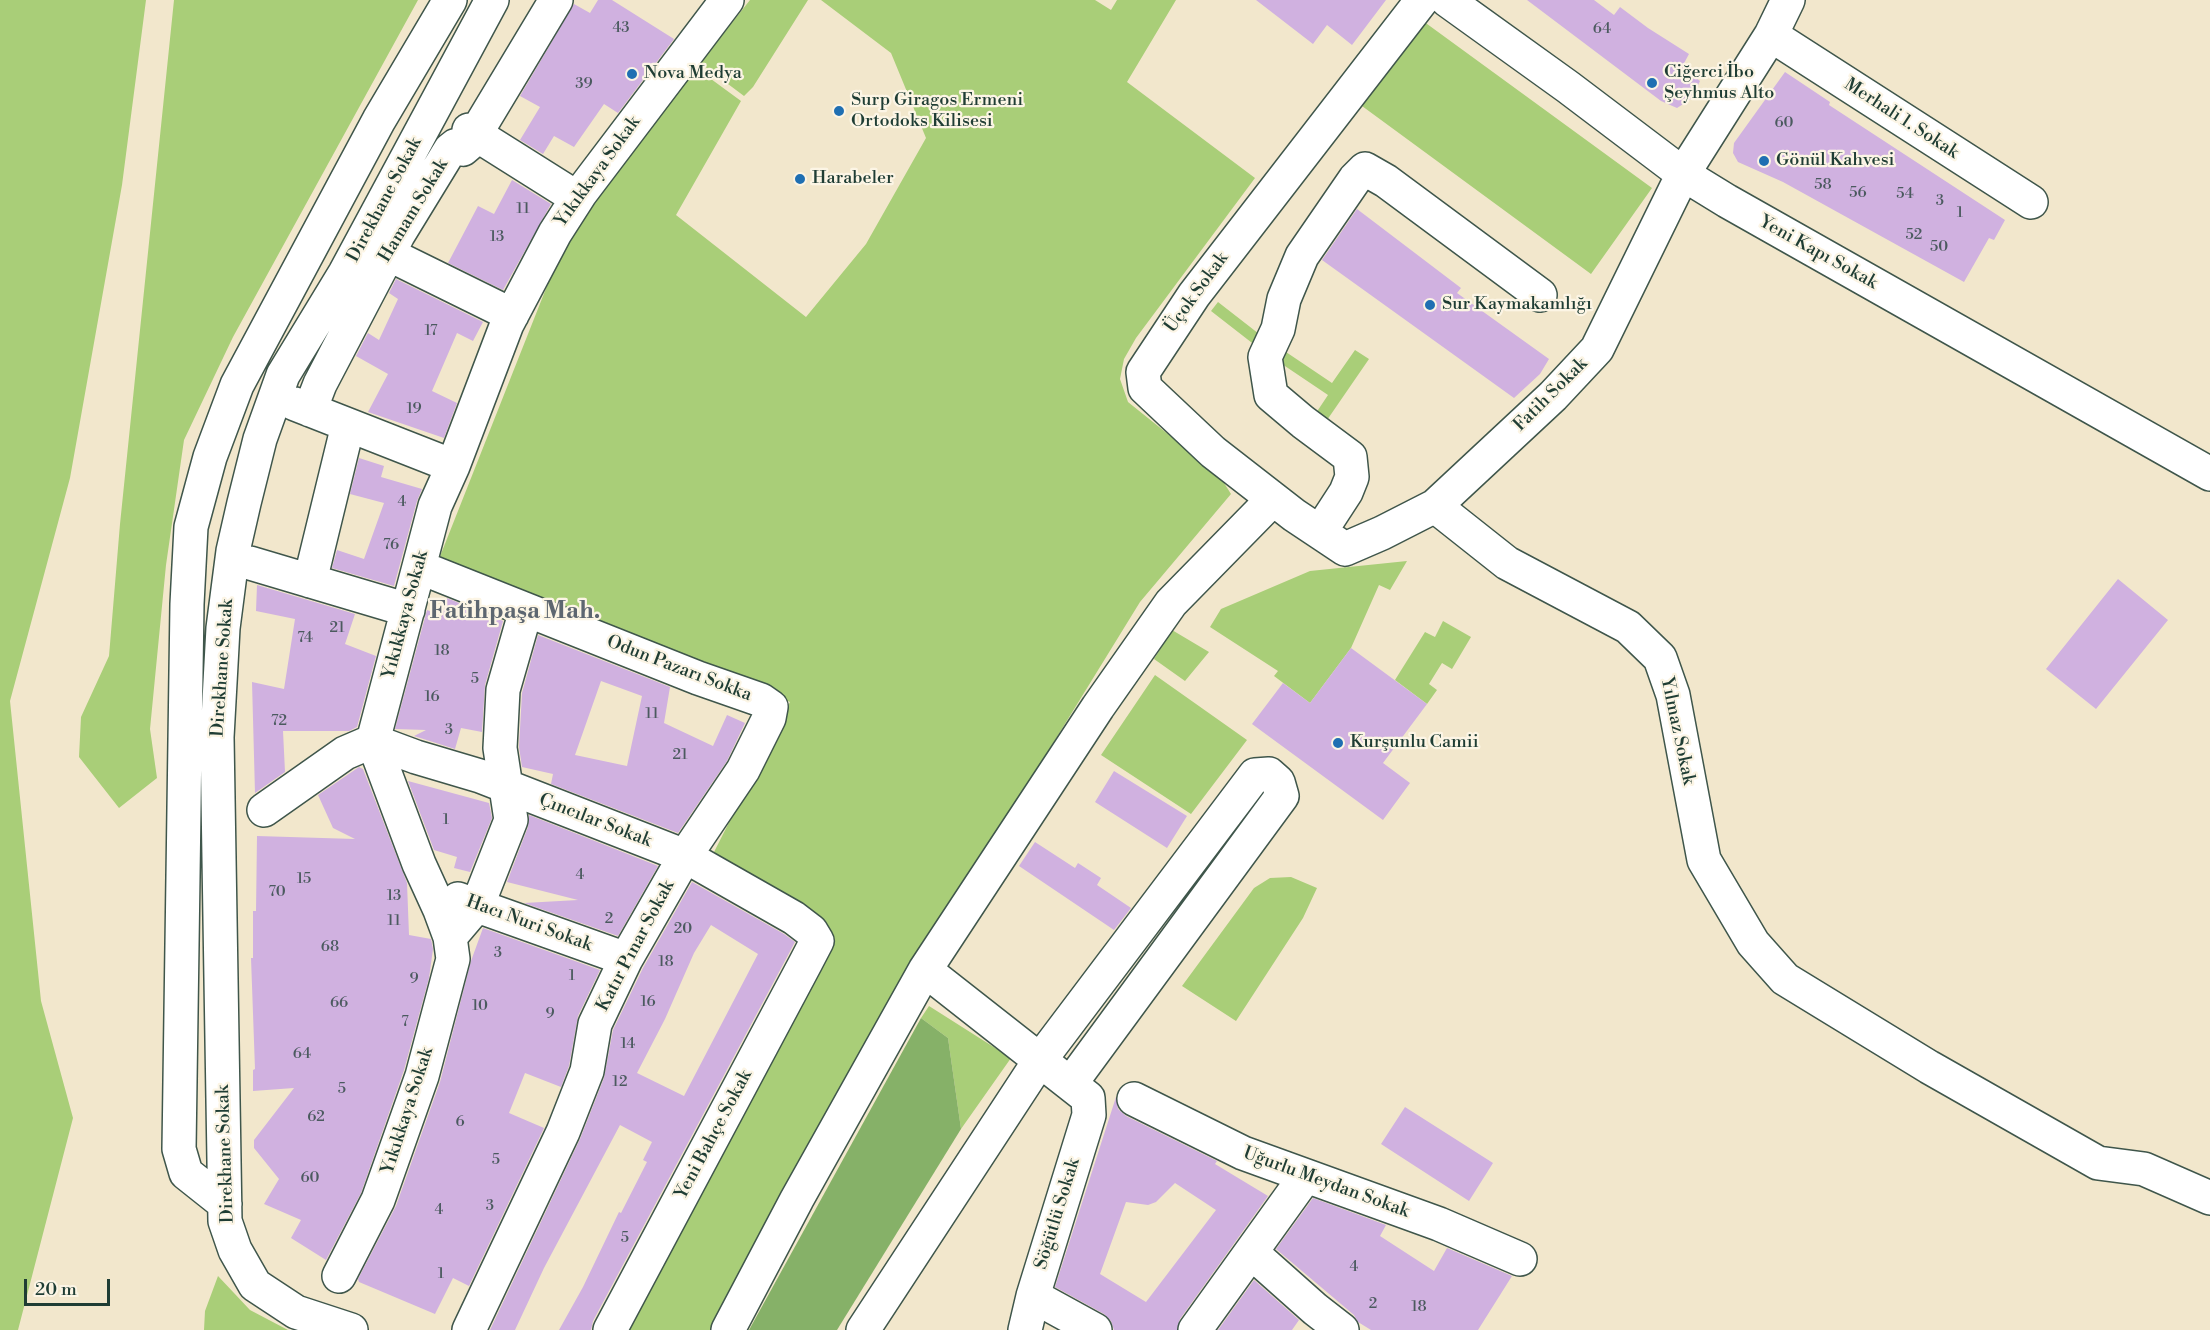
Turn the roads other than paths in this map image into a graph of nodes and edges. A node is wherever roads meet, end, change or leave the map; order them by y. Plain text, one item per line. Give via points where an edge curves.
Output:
1 (450, 0) edge
2 (492, 0) edge
3 (556, 0) edge
4 (728, 0) edge
5 (1422, 0) edge
6 (1447, 0) edge
7 (1788, 0) edge
8 (1771, 35) junction
9 (472, 132) junction
10 (1683, 174) junction
11 (577, 198) junction
12 (2031, 202) dead end
13 (383, 251) junction
14 (1540, 295) dead end
15 (512, 315) junction
16 (348, 425) junction
17 (453, 466) junction
18 (2210, 474) edge
19 (1273, 499) junction
20 (1434, 506) junction
21 (1332, 541) junction
22 (250, 563) dead end
23 (418, 567) junction
24 (310, 581) junction
25 (408, 610) junction
26 (526, 610) junction
27 (771, 707) joint
28 (373, 741) junction
29 (506, 786) junction
30 (264, 810) dead end
31 (684, 856) junction
32 (432, 891) junction
33 (478, 904) junction
34 (450, 937) junction
35 (817, 940) joint
36 (626, 959) junction
37 (925, 970) junction
38 (1040, 1060) junction
39 (1079, 1090) junction
40 (1134, 1099) dead end
41 (1305, 1177) junction
42 (2210, 1198) edge
43 (225, 1204) junction
44 (1252, 1252) junction
45 (1520, 1259) dead end
46 (339, 1276) dead end
47 (1033, 1296) junction
48 (351, 1330) edge
49 (469, 1330) edge
50 (610, 1330) edge
51 (728, 1330) edge
52 (863, 1330) edge
53 (1025, 1330) edge
54 (1095, 1330) edge
55 (1195, 1330) edge
56 (1342, 1330) edge

1 - 43 street via 379,120 237,385 210,457 191,527 179,1149 186,1173
2 - 43 street, Direkhane Sokak via 345,273 283,375 260,439 233,550 223,628 217,737
3 - 9 street, Hamam Sokak
4 - 11 street, Yıkıkkaya Sokak
5 - 19 street, Üçok Sokak via 1194,295 1143,372 1145,388 1213,452
6 - 10 street, Yeni Kapı Sokak
7 - 8 street, Fatih Sokak
8 - 10 street, Fatih Sokak
8 - 12 street, Merhali 1. Sokak
9 - 11 street
9 - 13 street, Hamam Sokak via 470,143 463,149 455,146 450,150
10 - 18 street, Yeni Kapı Sokak
10 - 20 street, Fatih Sokak via 1598,349
11 - 15 street, Yıkıkkaya Sokak
13 - 15 street
13 - 16 street, Hamam Sokak via 320,384 302,407
14 - 21 street via 1386,181 1365,169 1355,178 1302,256 1265,357 1271,395 1350,457 1352,477
15 - 17 street, Yıkıkkaya Sokak
16 - 17 street
16 - 24 street
17 - 23 street, Yıkıkkaya Sokak via 435,506
19 - 21 street, Üçok Sokak
19 - 37 street via 1171,603
20 - 21 street, Fatih Sokak via 1382,533
20 - 42 street, Yılmaz Sokak via 1507,563 1628,627 1660,658 1673,695 1704,860 1753,943 1785,979 2098,1163 2144,1169
22 - 24 street
23 - 25 street, Yıkıkkaya Sokak
23 - 26 street, Odun Pazarı Sokka
24 - 25 street
25 - 28 street, Yıkıkkaya Sokak
26 - 27 street, Odun Pazarı Sokka
26 - 29 street via 503,690 500,748
27 - 31 street, Katır Pınar Sokak via 743,770
28 - 29 street, Çıncılar Sokak
28 - 30 street via 345,753
28 - 32 street, Yıkıkkaya Sokak
29 - 31 street, Çıncılar Sokak
29 - 33 street via 511,820
31 - 35 street, Çıncılar Sokak via 794,918
31 - 36 street, Katır Pınar Sokak
32 - 33 street, Hacı Nuri Sokak
32 - 34 street, Yıkıkkaya Sokak
33 - 34 street
33 - 36 street, Hacı Nuri Sokak
34 - 46 street, Yıkıkkaya Sokak via 453,958 422,1076 378,1200
35 - 50 street, Yeni Bahçe Sokak
36 - 49 street, Katır Pınar Sokak via 595,1024 587,1071 563,1132
37 - 38 street
37 - 51 street
38 - 39 street
38 - 39 street via 1255,775 1269,774 1278,782 1282,795
38 - 52 street
39 - 47 street, Söğütlü Sokak via 1089,1116
40 - 41 street, Uğurlu Meydan Sokak via 1243,1153
41 - 44 street
41 - 45 street, Uğurlu Meydan Sokak via 1439,1224
43 - 48 street, Direkhane Sokak via 225,1221 235,1250 255,1285 296,1312
44 - 55 street
44 - 56 street
47 - 53 street, Söğütlü Sokak
47 - 54 street

